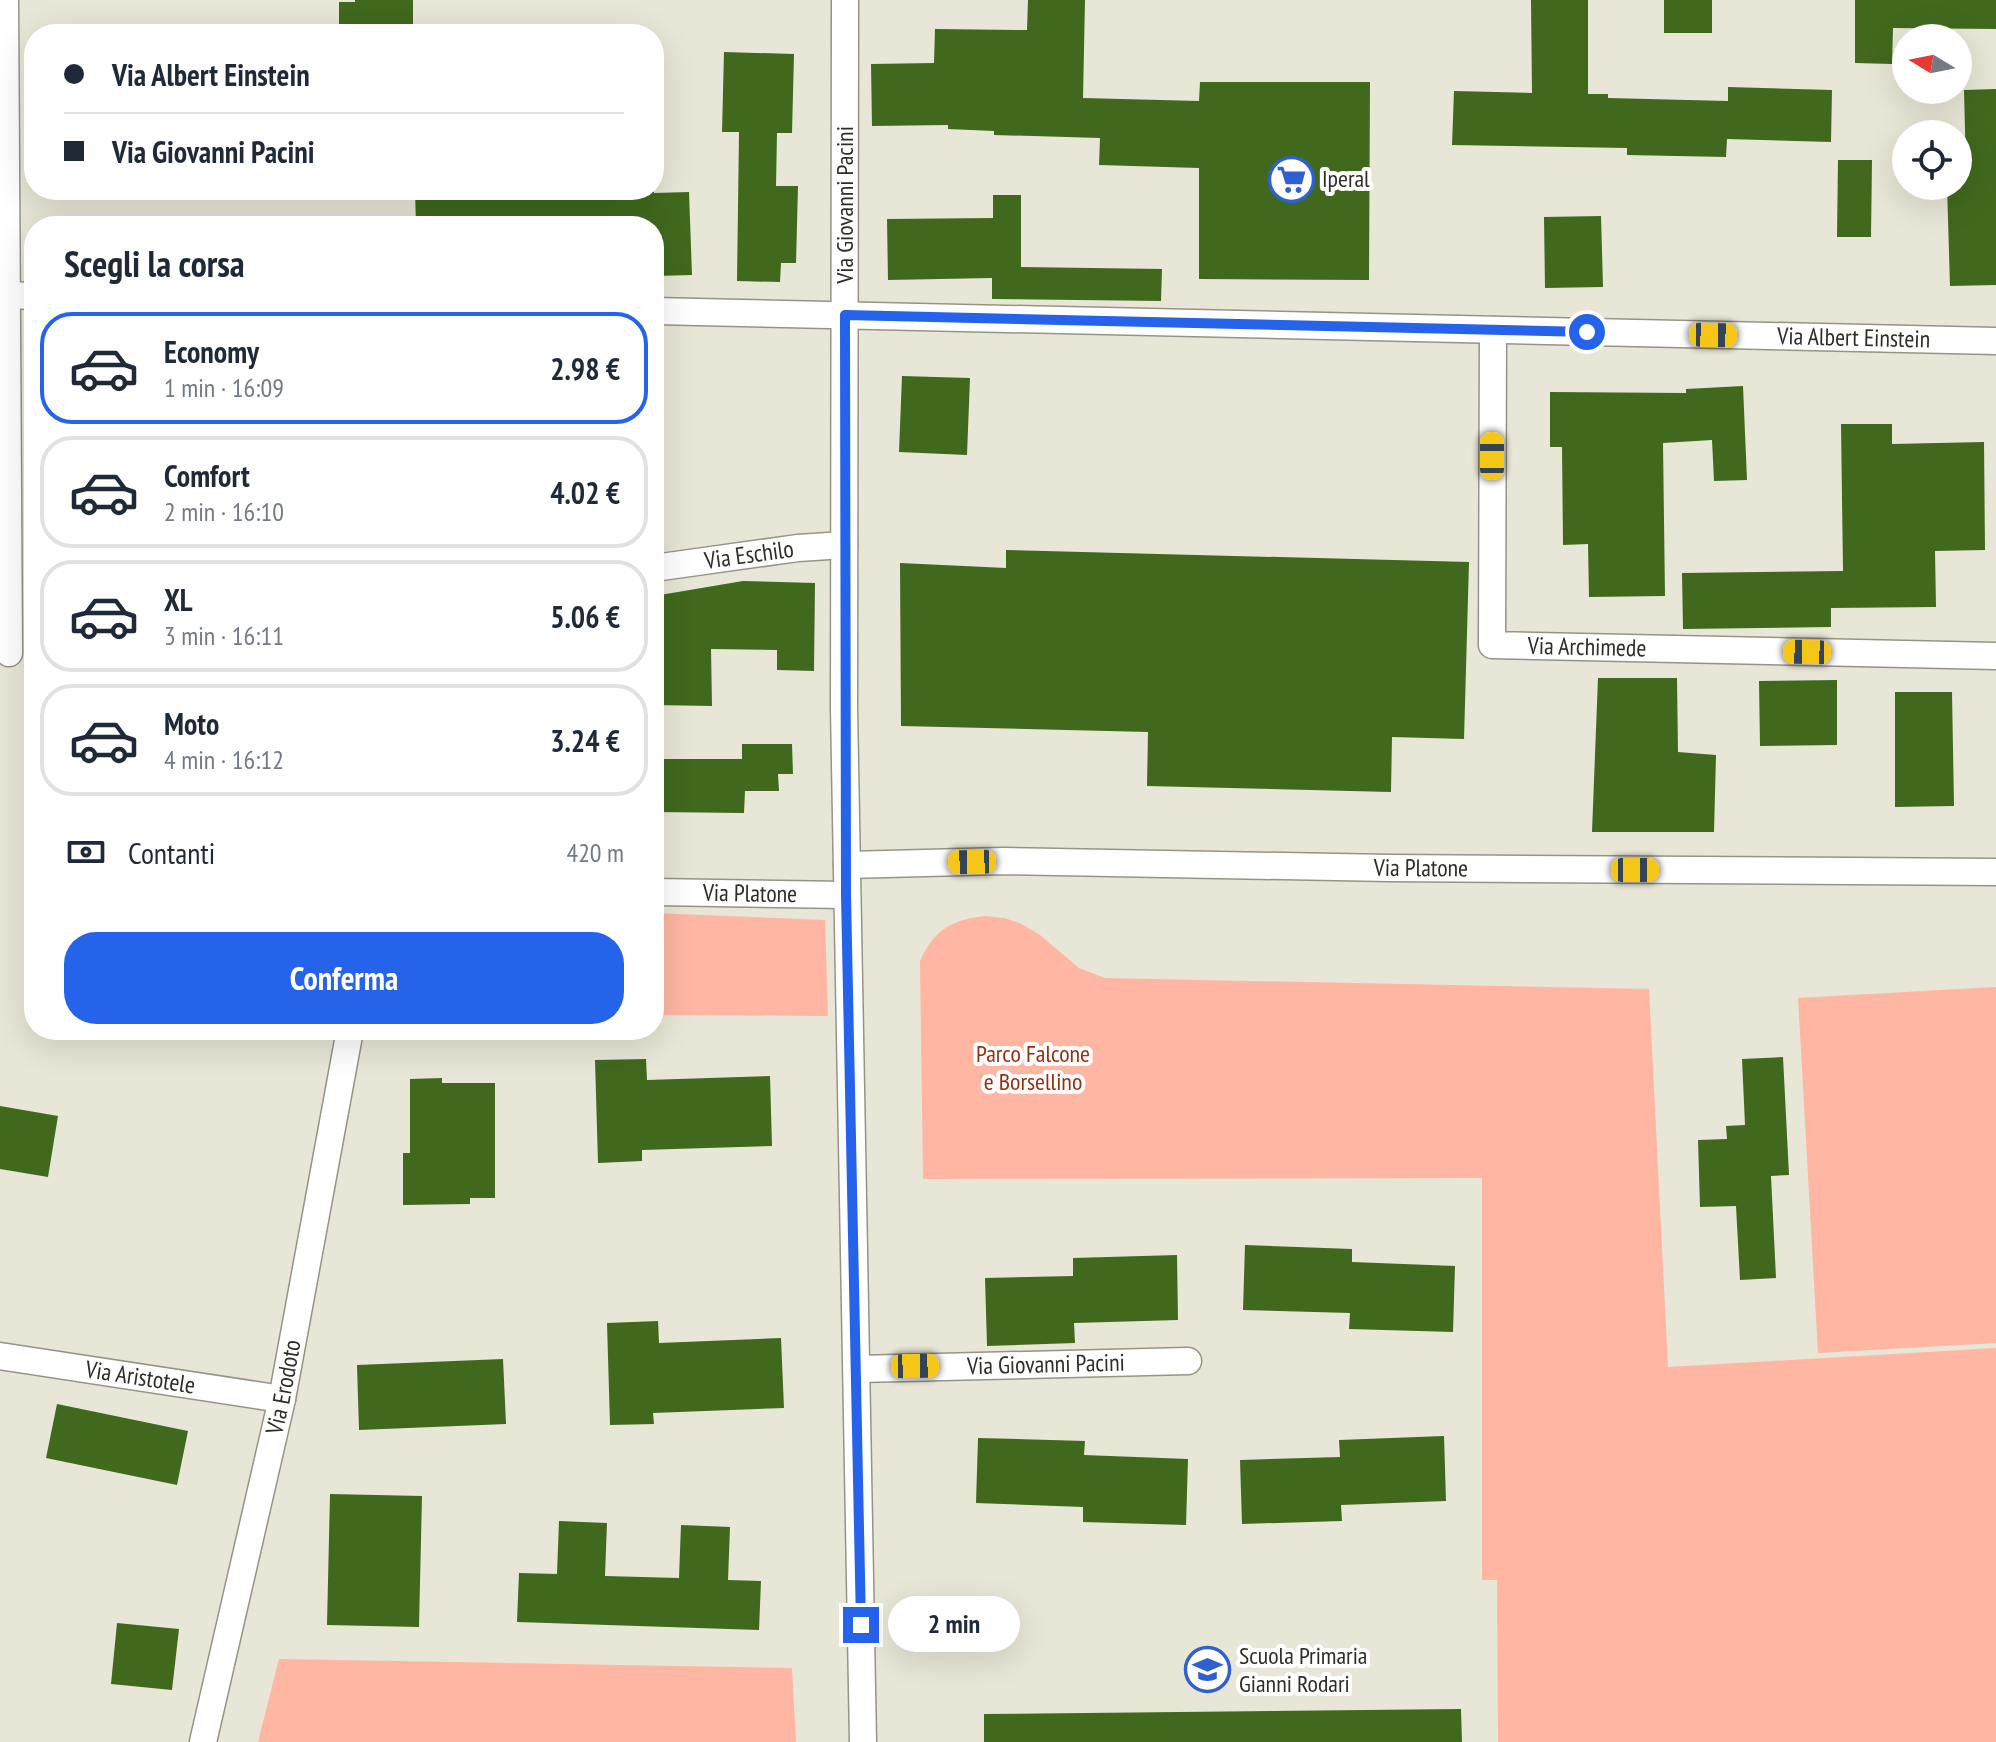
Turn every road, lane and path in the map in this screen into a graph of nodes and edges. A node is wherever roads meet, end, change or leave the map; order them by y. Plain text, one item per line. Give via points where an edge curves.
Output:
1 (5, 0) edge
2 (845, 0) edge
3 (7, 295) junction
4 (24, 296) edge
5 (664, 311) edge
6 (845, 315) junction
7 (1493, 330) junction
8 (1996, 341) edge
9 (844, 545) junction
10 (664, 567) edge
11 (14, 652) edge
12 (1996, 656) edge
13 (847, 865) junction
14 (1996, 872) edge
15 (664, 892) edge
16 (846, 895) junction
17 (348, 1040) edge
18 (0, 1356) edge
19 (1188, 1361) dead end
20 (858, 1369) junction
21 (282, 1399) junction
22 (203, 1742) edge
23 (863, 1742) edge

1 - 3 street
2 - 6 street, Via Giovanni Pacini
3 - 4 street
3 - 11 street
5 - 6 street, Via Albert Einstein
6 - 7 street, Via Albert Einstein
6 - 9 street, Via Giovanni Pacini
7 - 8 street, Via Albert Einstein
7 - 12 street, Via Archimede via 1492,645
9 - 10 street, Via Eschilo
9 - 13 street, Via Giovanni Pacini
13 - 14 street, Via Platone via 1003,861
13 - 16 street, Via Giovanni Pacini
15 - 16 street, Via Platone
16 - 20 street, Via Giovanni Pacini
17 - 21 street, Via Erodoto
18 - 21 street, Via Aristotele
19 - 20 street, Via Giovanni Pacini
20 - 23 street, Via Giovanni Pacini
21 - 22 street, Via Erodoto

